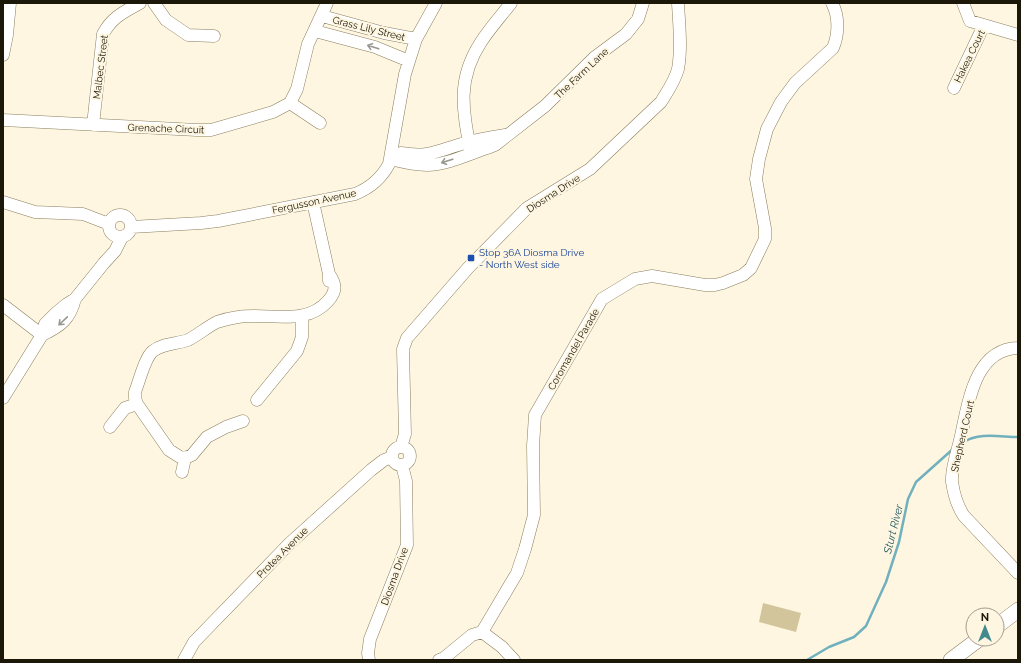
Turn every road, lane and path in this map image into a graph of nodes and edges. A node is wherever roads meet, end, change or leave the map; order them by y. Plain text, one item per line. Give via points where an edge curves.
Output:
1 (10, 3) edge
2 (140, 3) edge
3 (154, 3) edge
4 (328, 3) edge
5 (436, 3) edge
6 (511, 3) edge
7 (643, 3) edge
8 (678, 3) edge
9 (832, 3) edge
10 (963, 3) edge
11 (322, 16) junction
12 (984, 25) junction
13 (315, 31) junction
14 (1018, 35) edge
15 (214, 36) dead end
16 (416, 39) junction
17 (3, 55) edge
18 (410, 61) junction
19 (954, 88) dead end
20 (290, 103) junction
21 (3, 120) edge
22 (320, 123) dead end
23 (93, 126) junction
24 (470, 148) junction
25 (391, 156) junction
26 (3, 202) edge
27 (313, 202) junction
28 (109, 227) junction
29 (131, 227) junction
30 (122, 237) junction
31 (104, 263) junction
32 (3, 305) edge
33 (302, 316) junction
34 (42, 335) junction
35 (1018, 348) edge
36 (3, 398) edge
37 (257, 400) dead end
38 (137, 404) junction
39 (243, 421) dead end
40 (110, 428) dead end
41 (401, 447) junction
42 (392, 457) junction
43 (185, 458) junction
44 (402, 465) junction
45 (182, 472) dead end
46 (1018, 573) edge
47 (1018, 610) edge
48 (1005, 620) edge
49 (482, 632) junction
50 (968, 647) edge
51 (184, 660) edge
52 (368, 660) edge
53 (439, 660) edge
54 (514, 660) edge
55 (951, 660) edge

1 - 17 street
2 - 23 street, Malbec Street via 115,18 103,34
3 - 15 street via 166,20 188,35
4 - 11 street
5 - 16 street, Fergusson Avenue
6 - 24 street via 482,41 466,72 463,110
7 - 24 street, The Farm Lane via 638,19 626,34 595,56 545,106 507,134
8 - 41 street, Diosma Drive via 678,70 661,102 590,169 527,208 468,268 407,338 403,349 405,434
9 - 49 street, Coromandel Parade via 837,15 836,42 833,48 795,83 781,102 767,129 756,179 766,239 751,268 743,274 715,285 652,276 635,279 602,299 535,415 534,515 526,549 517,573
10 - 12 street via 970,21
11 - 13 street
11 - 16 street, Grass Lily Street
12 - 14 street
12 - 19 street, Hakea Court
18 -> 13 street, Grass Lily Street via 375,47
13 - 20 street via 308,44 297,89
16 - 18 street, Fergusson Avenue
18 - 25 street, Fergusson Avenue via 400,96
20 - 22 street
20 - 23 street, Grenache Circuit via 273,112 210,130
21 - 23 street, Grenache Circuit
24 - 25 street, The Farm Lane via 415,156
25 - 27 street, Fergusson Avenue via 384,172 366,190
26 - 28 street via 35,212 83,214
27 - 29 street, Fergusson Avenue via 218,221
27 - 33 street via 329,274 335,283 334,292 325,304 316,311
28 - 29 street via 116,215 123,215 130,220
28 - 30 street via 114,236
28 - 31 street via 109,242
29 - 30 street via 127,235
30 - 31 street via 115,251
31 - 34 street via 75,299 66,320
32 - 34 street
33 - 37 street via 302,337 297,351
33 - 38 street via 239,317 217,322 188,340 153,351 135,392
34 - 36 street
35 - 46 street, Shepherd Court via 999,353 987,361 978,374 952,481 958,508
38 - 40 street via 125,408
38 - 43 street via 169,450
39 - 43 street via 207,438 192,455
41 - 42 street via 395,449
41 - 44 street via 406,449 410,457
42 - 44 street via 396,464
42 - 51 street, Protea Avenue via 371,470 290,543 194,642
43 - 45 street
44 - 52 street, Diosma Drive via 406,481 407,545 370,639
47 - 48 main road
49 - 53 street via 472,634
49 - 54 street
50 - 55 main road

